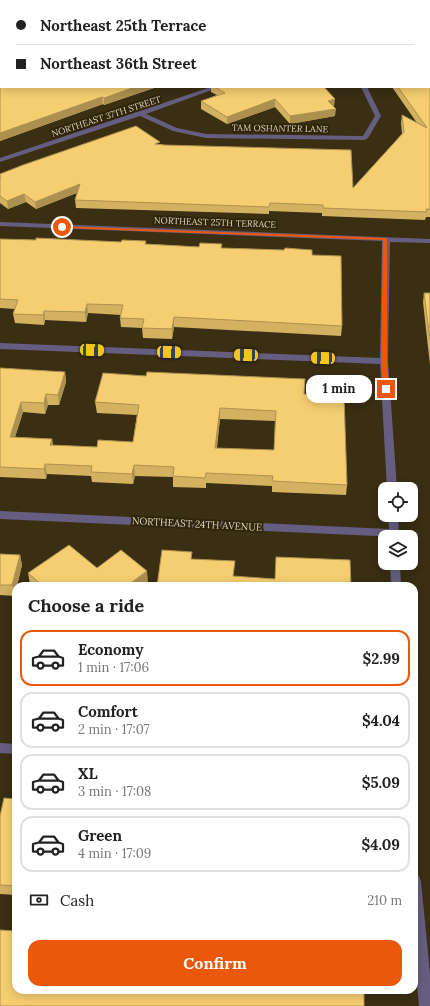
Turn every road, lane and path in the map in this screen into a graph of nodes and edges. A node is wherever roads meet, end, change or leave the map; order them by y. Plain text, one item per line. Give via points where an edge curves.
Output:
1 (214, 88) edge
2 (364, 88) edge
3 (140, 114) junction
4 (0, 160) edge
5 (0, 224) edge
6 (386, 239) junction
7 (430, 241) edge
8 (0, 346) edge
9 (384, 361) junction
10 (392, 482) edge
11 (0, 515) edge
12 (378, 534) edge
13 (395, 570) edge
14 (396, 582) edge
15 (0, 748) edge
16 (12, 749) edge
17 (418, 923) edge
18 (426, 1006) edge

1 - 3 street, NORTHEAST 37TH STREET
2 - 3 street, TAM OSHANTER LANE via 378,116 365,138 206,136 175,130
3 - 4 street, NORTHEAST 37TH STREET
5 - 6 street, NORTHEAST 25TH TERRACE
6 - 7 street, NORTHEAST 25TH TERRACE
6 - 9 street
8 - 9 street
9 - 10 street
11 - 12 street, NORTHEAST 24TH AVENUE
13 - 14 street
15 - 16 street
17 - 18 street

